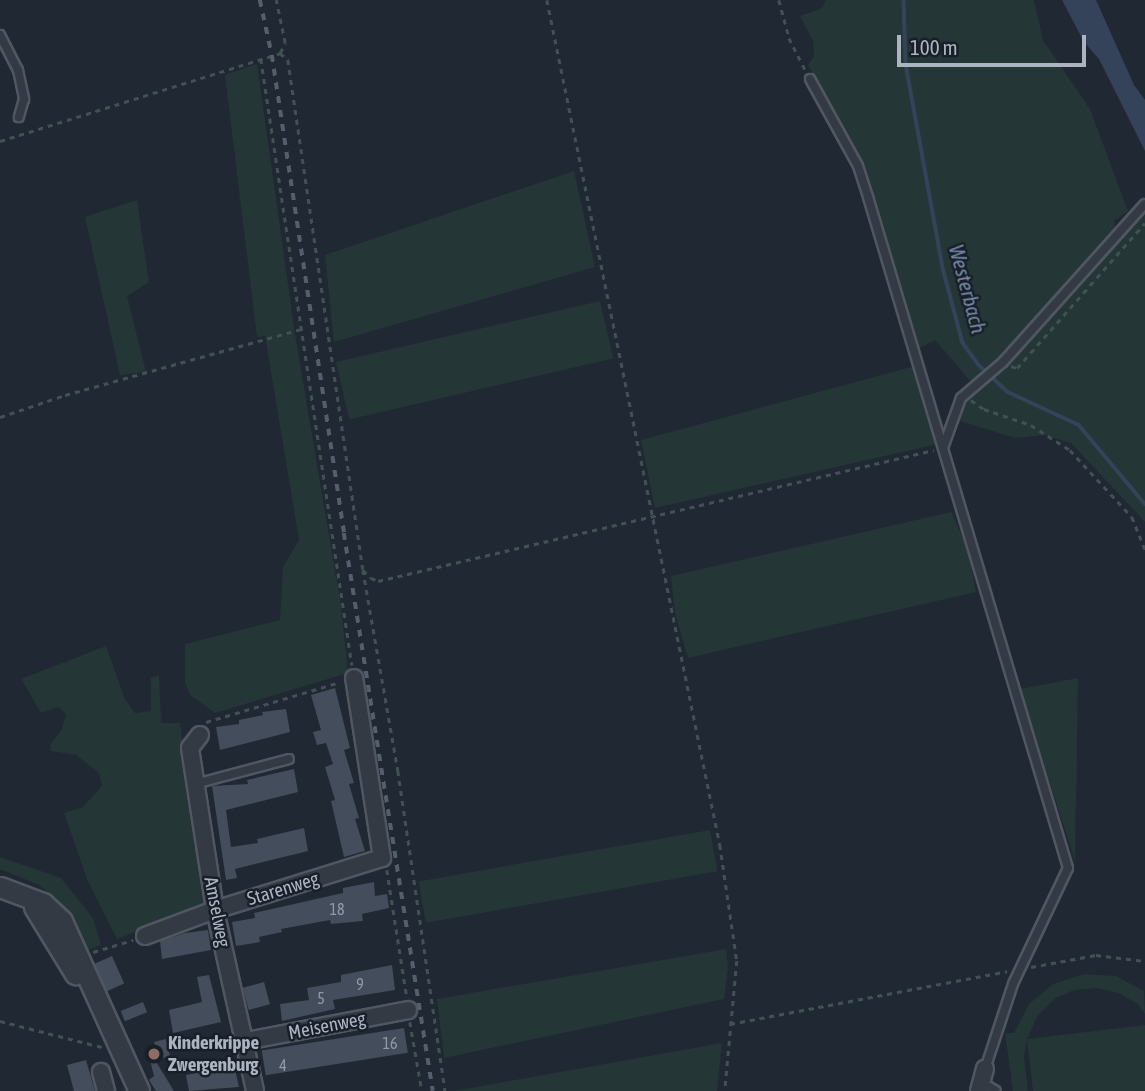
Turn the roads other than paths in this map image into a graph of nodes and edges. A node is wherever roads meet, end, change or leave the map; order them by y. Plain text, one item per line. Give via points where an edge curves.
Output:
1 (0, 36) edge
2 (810, 79) road end
3 (19, 117) dead end
4 (1145, 204) edge
5 (943, 448) junction
6 (354, 678) road end
7 (200, 735) road end
8 (289, 759) dead end
9 (195, 784) junction
10 (8, 889) edge
11 (215, 910) junction
12 (145, 936) road end
13 (408, 1010) road end
14 (246, 1041) junction
15 (101, 1072) dead end
16 (982, 1081) edge
17 (106, 1091) edge
18 (139, 1091) edge
19 (255, 1091) edge
20 (996, 1091) edge

1 - 3 lane via 18,70 24,99
2 - 5 lane via 858,166
4 - 5 lane via 1003,362 961,398
5 - 16 lane via 1068,868 1021,969
6 - 11 street, Starenweg via 382,858
7 - 9 street, Amselweg via 190,748
8 - 9 lane
9 - 11 street, Amselweg
10 - 18 street via 43,903 61,921
11 - 12 street, Starenweg
11 - 14 street, Amselweg
13 - 14 street, Meisenweg
14 - 19 street, Amselweg
15 - 17 street
16 - 20 lane

